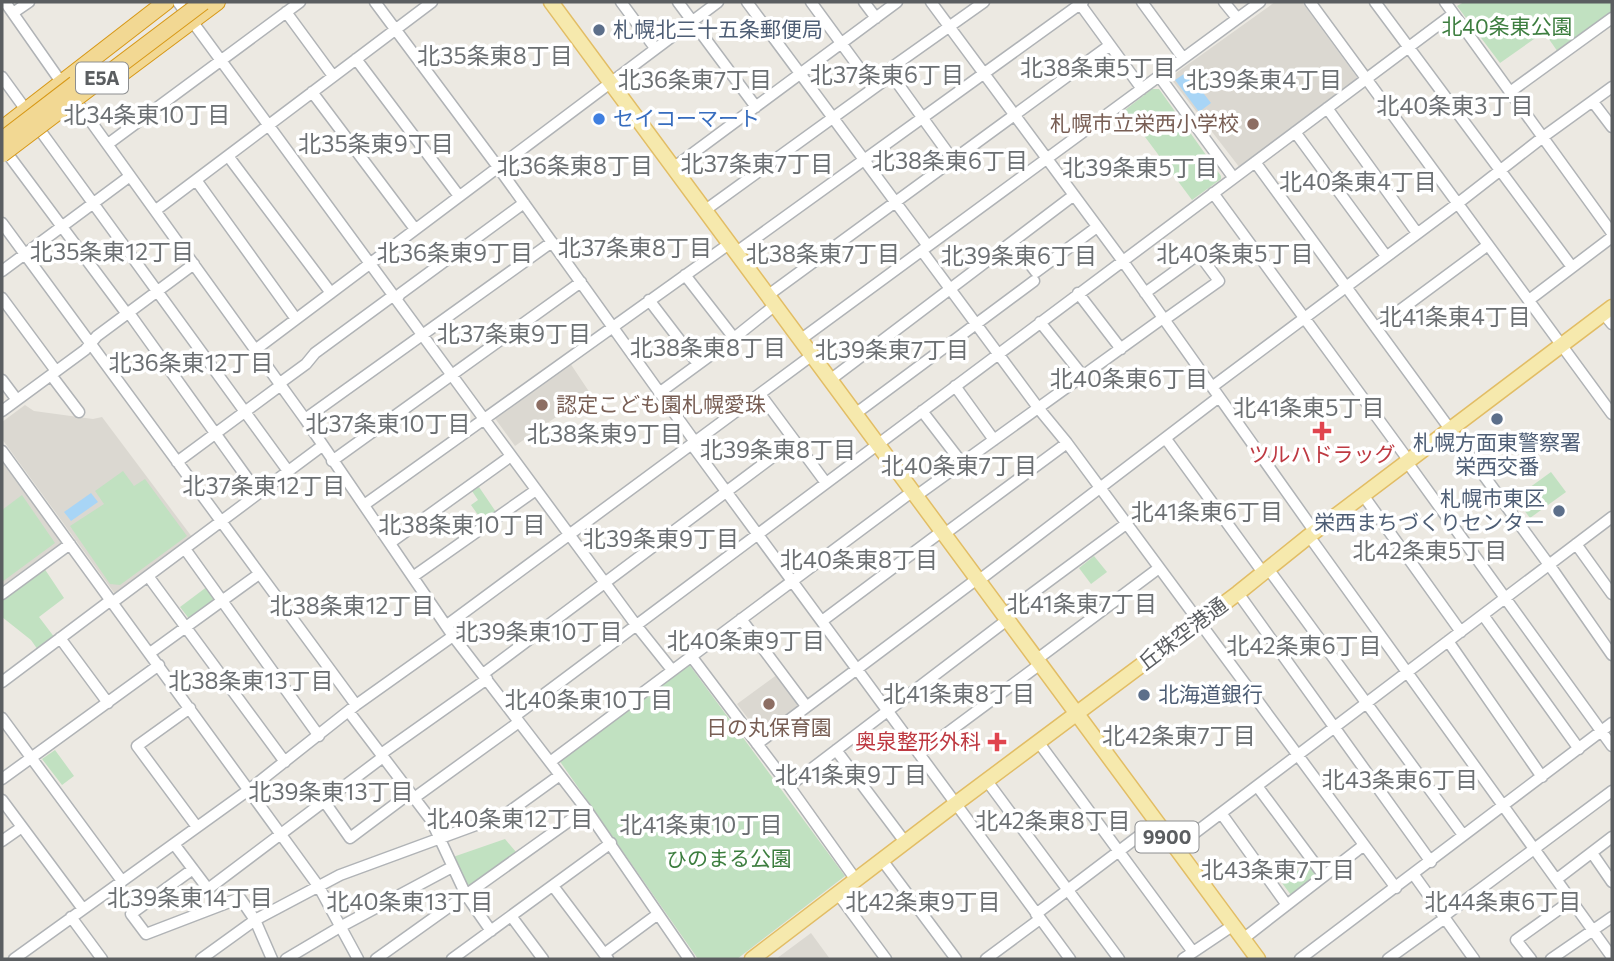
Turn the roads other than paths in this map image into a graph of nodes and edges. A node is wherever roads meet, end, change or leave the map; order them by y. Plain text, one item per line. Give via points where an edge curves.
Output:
1 (5, 2) edge
2 (29, 2) edge
3 (166, 2) edge
4 (178, 2) edge
5 (185, 2) edge
6 (203, 2) edge
7 (217, 2) edge
8 (300, 2) edge
9 (375, 2) edge
10 (431, 2) edge
11 (551, 2) edge
12 (621, 2) edge
13 (678, 2) edge
14 (718, 2) edge
15 (747, 2) edge
16 (811, 2) edge
17 (864, 2) edge
18 (897, 2) edge
19 (931, 2) edge
20 (984, 2) edge
21 (1142, 2) edge
22 (1224, 2) edge
23 (1259, 2) edge
24 (1310, 2) edge
25 (1375, 2) edge
26 (1082, 3) edge
27 (1450, 6) edge
28 (286, 12) junction
29 (13, 13) junction
30 (876, 18) junction
31 (1237, 18) junction
32 (1612, 18) edge
33 (191, 21) junction
34 (692, 21) junction
35 (949, 26) junction
36 (395, 30) junction
37 (841, 43) junction
38 (1110, 45) junction
39 (655, 48) junction
40 (1408, 48) junction
41 (1183, 58) junction
42 (356, 59) junction
43 (222, 61) junction
44 (984, 73) junction
45 (800, 74) junction
46 (892, 75) junction
47 (334, 76) junction
48 (1159, 76) junction
49 (2, 77) edge
50 (1366, 79) junction
51 (61, 82) junction
52 (610, 83) junction
53 (1612, 87) edge
54 (874, 88) junction
55 (1142, 89) junction
56 (312, 92) junction
57 (1510, 92) junction
58 (1593, 102) junction
59 (79, 105) junction
60 (756, 107) junction
61 (1327, 108) junction
62 (26, 110) junction
63 (1015, 116) junction
64 (833, 117) junction
65 (923, 117) junction
66 (269, 125) junction
67 (1612, 127) edge
68 (2, 129) edge
69 (1295, 132) junction
70 (42, 133) junction
71 (1543, 137) junction
72 (2, 140) edge
73 (108, 145) junction
74 (228, 156) junction
75 (5, 158) edge
76 (1046, 159) junction
77 (863, 160) junction
78 (953, 160) junction
79 (1255, 162) junction
80 (498, 167) junction
81 (673, 168) junction
82 (1500, 171) junction
83 (130, 176) junction
84 (1233, 177) junction
85 (196, 180) junction
86 (1213, 193) junction
87 (1074, 195) junction
88 (459, 196) junction
89 (896, 202) junction
90 (93, 203) junction
91 (524, 203) junction
92 (1457, 204) junction
93 (156, 210) junction
94 (705, 211) junction
95 (2, 223) edge
96 (62, 226) junction
97 (1097, 227) junction
98 (415, 229) junction
99 (1417, 233) junction
100 (1612, 235) edge
101 (552, 242) junction
102 (1014, 243) junction
103 (1488, 245) junction
104 (925, 248) junction
105 (732, 249) junction
106 (24, 254) junction
107 (1385, 256) junction
108 (1122, 260) junction
109 (371, 262) junction
110 (194, 264) junction
111 (1572, 267) junction
112 (2, 271) edge
113 (685, 275) junction
114 (1034, 281) dead end
115 (581, 282) junction
116 (1346, 286) junction
117 (950, 289) junction
118 (157, 292) junction
119 (331, 293) junction
120 (1078, 293) junction
121 (1145, 293) junction
122 (395, 297) junction
123 (2, 298) edge
124 (649, 300) junction
125 (1529, 300) junction
126 (771, 301) junction
127 (128, 313) junction
128 (1609, 315) edge
129 (1303, 318) junction
130 (296, 319) junction
131 (1164, 319) junction
132 (1041, 322) junction
133 (976, 324) junction
134 (612, 327) junction
135 (1376, 328) junction
136 (422, 335) junction
137 (734, 338) junction
138 (800, 340) junction
139 (90, 344) junction
140 (1562, 345) junction
141 (1121, 349) junction
142 (255, 350) junction
143 (998, 354) junction
144 (811, 356) junction
145 (698, 365) junction
146 (53, 373) junction
147 (452, 375) junction
148 (1083, 376) junction
149 (2, 380) edge
150 (830, 380) junction
151 (280, 384) junction
152 (955, 386) junction
153 (1212, 387) junction
154 (659, 393) junction
155 (760, 394) junction
156 (1219, 397) junction
157 (17, 400) junction
158 (1039, 409) junction
159 (2, 411) edge
160 (922, 411) junction
161 (79, 412) dead end
162 (245, 412) junction
163 (855, 414) junction
164 (1612, 414) edge
165 (305, 419) junction
166 (484, 419) junction
167 (1451, 429) junction
168 (216, 433) junction
169 (1166, 439) junction
170 (994, 440) junction
171 (794, 441) junction
172 (693, 443) junction
173 (1067, 443) junction
174 (878, 444) junction
175 (322, 446) junction
176 (2, 451) edge
177 (511, 456) junction
178 (332, 461) junction
179 (1408, 461) junction
180 (177, 462) junction
181 (962, 463) junction
182 (288, 471) junction
183 (826, 483) junction
184 (1100, 488) junction
185 (536, 490) junction
186 (726, 491) junction
187 (258, 493) junction
188 (914, 494) junction
189 (1363, 495) junction
190 (364, 505) junction
191 (1612, 517) edge
192 (221, 521) junction
193 (1126, 524) junction
194 (757, 534) junction
195 (942, 534) junction
196 (1312, 534) junction
197 (570, 536) junction
198 (390, 542) junction
199 (70, 544) junction
200 (1576, 544) junction
201 (185, 549) junction
202 (1548, 565) junction
203 (1159, 568) junction
204 (1266, 572) junction
205 (259, 574) junction
206 (148, 576) junction
207 (414, 576) junction
208 (977, 580) junction
209 (792, 581) junction
210 (605, 582) junction
211 (1238, 593) junction
212 (2, 594) edge
213 (1612, 594) edge
214 (1504, 598) junction
215 (112, 601) junction
216 (222, 601) junction
217 (1483, 615) junction
218 (1005, 618) junction
219 (741, 619) junction
220 (822, 621) junction
221 (1200, 622) junction
222 (447, 625) junction
223 (636, 625) junction
224 (187, 627) junction
225 (1461, 632) junction
226 (453, 636) junction
227 (60, 638) junction
228 (1448, 641) junction
229 (150, 653) junction
230 (1612, 655) edge
231 (691, 656) junction
232 (1037, 663) junction
233 (159, 665) junction
234 (856, 668) junction
235 (672, 670) junction
236 (1407, 672) junction
237 (485, 677) junction
238 (2, 682) edge
239 (108, 703) junction
240 (1367, 703) junction
241 (806, 706) junction
242 (190, 708) junction
243 (352, 709) junction
244 (887, 711) junction
245 (1075, 715) junction
246 (2, 718) edge
247 (517, 719) junction
248 (1612, 723) edge
249 (1334, 728) junction
250 (1602, 732) junction
251 (319, 736) junction
252 (1038, 743) junction
253 (757, 744) junction
254 (1612, 746) edge
255 (1579, 749) junction
256 (836, 750) junction
257 (919, 754) junction
258 (1298, 755) junction
259 (382, 756) junction
260 (31, 758) junction
261 (285, 762) junction
262 (550, 762) junction
263 (559, 775) junction
264 (1542, 777) junction
265 (2, 779) edge
266 (987, 781) junction
267 (789, 786) junction
268 (1257, 786) junction
269 (250, 789) junction
270 (1612, 791) edge
271 (412, 796) junction
272 (2, 800) edge
273 (324, 801) junction
274 (954, 805) junction
275 (1503, 805) junction
276 (586, 809) junction
277 (1222, 813) junction
278 (1156, 823) junction
279 (22, 827) junction
280 (197, 827) junction
281 (282, 835) junction
282 (1463, 835) junction
283 (1612, 837) edge
284 (440, 838) junction
285 (2, 841) edge
286 (905, 842) junction
287 (611, 843) junction
288 (174, 844) junction
289 (1364, 845) junction
290 (1175, 848) junction
291 (1535, 848) junction
292 (1119, 850) junction
293 (1592, 853) junction
294 (882, 860) junction
295 (1431, 862) junction
296 (452, 867) junction
297 (192, 869) junction
298 (1414, 875) junction
299 (1324, 877) junction
300 (1557, 879) junction
301 (856, 880) junction
302 (122, 881) junction
303 (1612, 882) edge
304 (553, 886) junction
305 (318, 887) junction
306 (1396, 888) junction
307 (1068, 890) junction
308 (838, 894) junction
309 (466, 895) junction
310 (1572, 900) junction
311 (1287, 905) junction
312 (83, 909) junction
313 (658, 914) junction
314 (512, 916) junction
315 (1038, 916) junction
316 (71, 917) junction
317 (1444, 917) junction
318 (1612, 917) edge
319 (255, 920) junction
320 (1232, 926) junction
321 (340, 927) junction
322 (1593, 930) junction
323 (491, 931) junction
324 (1243, 939) junction
325 (1193, 952) junction
326 (540, 955) edge
327 (606, 957) edge
328 (1612, 957) edge
329 (14, 959) edge
330 (102, 959) edge
331 (201, 959) edge
332 (272, 959) edge
333 (286, 959) edge
334 (358, 959) edge
335 (376, 959) edge
336 (453, 959) edge
337 (526, 959) edge
338 (689, 959) edge
339 (752, 959) edge
340 (886, 959) edge
341 (956, 959) edge
342 (986, 959) edge
343 (1070, 959) edge
344 (1119, 959) edge
345 (1183, 959) edge
346 (1258, 959) edge
347 (1300, 959) edge
348 (1388, 959) edge
349 (1473, 959) edge
350 (1531, 959) edge
351 (1551, 959) edge

1 - 29 street
2 - 29 street
3 - 51 highway
4 - 33 street
5 - 72 highway, E5A, bridge
6 - 75 highway, E5A, bridge
7 - 33 highway
8 - 28 street
9 - 36 street
10 - 36 street
11 - 52 main road, 9900
12 - 39 street
13 - 34 street
14 - 34 street
15 - 45 street
16 - 37 street
17 - 30 street
18 - 30 street
19 - 35 street
20 - 35 street
21 - 41 street
22 - 31 street
23 - 31 street
24 - 50 street
25 - 40 street
26 - 38 street
26 - 44 street
27 - 40 street
27 - 57 street
28 - 43 street
28 - 47 street
29 - 51 street
30 - 37 street
31 - 41 street
32 - 57 street
33 - 43 street
33 - 59 highway
34 - 39 street
34 - 60 street
35 - 44 street
35 - 46 street via 888,70
36 - 42 street
36 - 80 street
37 - 45 street
37 - 54 street
38 - 55 street
38 - 63 street
39 - 52 street
40 - 50 street
40 - 82 street
41 - 48 street
42 - 47 street
42 - 88 street
43 - 66 street
43 - 73 street
44 - 63 street
44 - 65 street
45 - 60 street
45 - 64 street
46 - 54 street
46 - 65 street
47 - 56 street
48 - 55 street
48 - 84 street
49 - 62 street
50 - 61 street
50 - 92 street
51 - 62 highway
52 - 80 street
52 - 81 main road, 9900
53 - 58 street
54 - 64 street
55 - 76 street
56 - 66 street
56 - 98 street
57 - 71 street
58 - 67 street
58 - 71 street
59 - 70 highway
59 - 73 street
60 - 81 street
61 - 69 street
61 - 99 street
62 - 68 highway
63 - 76 street
63 - 78 street
64 - 77 street
64 - 94 street
65 - 77 street
65 - 78 street
66 - 74 street
66 - 109 street
69 - 79 street
69 - 107 street
70 - 75 highway
70 - 90 street
71 - 82 street
71 - 100 street
73 - 83 street
74 - 85 street
74 - 119 street
75 - 96 street
76 - 87 street
76 - 104 street
77 - 89 street
77 - 105 street
78 - 89 street
79 - 84 street
79 - 116 street
80 - 88 street
80 - 91 street
81 - 94 main road, 9900
82 - 92 street
82 - 111 street
83 - 90 street
83 - 93 street
84 - 86 street
85 - 93 street
85 - 130 street
86 - 108 street
86 - 129 street
87 - 97 street
87 - 102 street
88 - 98 street
89 - 104 street
89 - 126 street
90 - 96 street
90 - 118 street
91 - 101 street
91 - 122 street
92 - 99 street
92 - 103 street
93 - 110 street
94 - 105 main road, 9900
95 - 106 street
96 - 106 street
96 - 127 street
97 - 102 street via 1036,272
97 - 108 street
98 - 109 street
99 - 107 street
100 - 111 street
101 - 115 street
101 - 136 street
102 - 117 street
103 - 125 street
103 - 135 street
104 - 117 street
104 - 138 street
105 - 113 street
105 - 126 main road, 9900
106 - 112 street
106 - 139 street
107 - 116 street
108 - 120 street
108 - 121 street
109 - 119 street
109 - 122 street
110 - 118 street
110 - 142 street
111 - 125 street
113 - 124 street
113 - 137 street
114 - 133 street
115 - 134 street
115 - 147 street
116 - 129 street
116 - 135 street
117 - 133 street
117 - 150 street
118 - 127 street
118 - 162 street
119 - 130 street
120 - 132 street
120 - 141 street
121 - 131 street
121 - 131 street via 1199,254 1219,281
122 - 136 street
122 - 151 street via 315,353
123 - 146 street
124 - 134 street
124 - 145 street
125 - 140 street
126 - 137 street
126 - 138 main road, 9900
127 - 139 street
127 - 168 street
128 - 140 main road, 丘珠空港通
129 - 153 street
129 - 179 street
130 - 142 street
131 - 141 street
131 - 153 street
132 - 143 street
132 - 148 street
133 - 143 street
133 - 163 street
134 - 154 street
134 - 166 street
135 - 167 street
136 - 147 street
136 - 165 street
137 - 145 street
138 - 144 main road, 9900
139 - 146 street
139 - 180 street
140 - 164 street
140 - 167 main road, 丘珠空港通
141 - 148 street
142 - 151 street
143 - 152 street
143 - 158 street
144 - 150 main road, 9900
144 - 155 street
145 - 154 street
146 - 157 street
146 - 161 street
147 - 166 street
147 - 178 street
148 - 158 street
149 - 157 street
150 - 163 main road, 9900
151 - 162 street
151 - 165 street
152 - 160 street
152 - 170 street
153 - 156 street
154 - 172 street
155 - 171 street
155 - 172 street
156 - 169 street
156 - 196 street
157 - 159 street
158 - 170 street
158 - 173 street
160 - 174 street
160 - 181 street
162 - 168 street
162 - 182 street
163 - 174 main road, 9900
165 - 175 street
166 - 177 street
166 - 190 street
167 - 179 main road, 丘珠空港通
167 - 202 street
168 - 180 street
168 - 187 street
169 - 184 street
169 - 204 street
170 - 181 street
171 - 183 street
171 - 186 street
172 - 186 street
172 - 197 street
173 - 184 street
173 - 195 street
174 - 183 street
174 - 188 main road, 9900
175 - 178 street
175 - 182 street
176 - 199 street
177 - 185 street
177 - 198 street
178 - 190 street
179 - 189 main road, 丘珠空港通
179 - 214 street
180 - 192 street
181 - 188 street
182 - 187 street
183 - 194 street
184 - 193 street
184 - 208 street
185 - 197 street
185 - 207 street
186 - 194 street
186 - 210 street
187 - 192 street
188 - 195 main road, 9900
188 - 209 street
189 - 196 main road, 丘珠空港通
189 - 225 street
190 - 198 street
191 - 200 street
192 - 201 street
192 - 205 street
193 - 203 street
193 - 218 street
194 - 209 street
194 - 223 street
195 - 208 main road, 9900
195 - 220 street
196 - 204 main road, 丘珠空港通
196 - 236 street
197 - 210 street
197 - 222 street
198 - 207 street
199 - 212 street
199 - 215 street
200 - 202 street
200 - 213 street
201 - 206 street
201 - 216 street
202 - 214 street
202 - 230 street
203 - 221 street
203 - 232 street
204 - 211 main road, 丘珠空港通
204 - 240 street
205 - 216 street
205 - 243 street
206 - 215 street
206 - 224 street
207 - 222 street
208 - 218 main road, 9900
208 - 234 street
209 - 219 street
209 - 220 street
210 - 223 street
210 - 237 street
211 - 221 main road, 丘珠空港通
211 - 249 street
214 - 217 street
214 - 250 street
215 - 227 street
215 - 229 street
216 - 224 street
216 - 251 street
217 - 225 street
217 - 255 street
218 - 232 main road, 9900
218 - 244 street
219 - 231 street
219 - 241 street
220 - 234 street
221 - 245 main road, 丘珠空港通
221 - 258 street
222 - 226 street
223 - 235 street
223 - 247 street
224 - 229 street
224 - 261 street
225 - 228 street
226 - 237 street
226 - 243 street
227 - 238 street
227 - 239 street
228 - 236 street
228 - 264 street
229 - 233 street
231 - 235 street
231 - 253 street
232 - 245 main road, 9900
232 - 257 street
233 - 239 street
233 - 242 street
234 - 241 street
234 - 244 street
235 - 262 street
236 - 240 street
236 - 275 street
237 - 247 street
237 - 259 street
239 - 260 street
240 - 249 street
240 - 282 street
241 - 253 street
242 - 269 street
242 - 280 street via 138,746
243 - 251 street
243 - 259 street
244 - 256 street
244 - 257 street
245 - 252 main road, 丘珠空港通
245 - 278 main road, 9900
246 - 260 street
247 - 262 street
247 - 271 street
248 - 250 street
249 - 258 street
249 - 295 street
250 - 254 street
250 - 255 street
251 - 261 street
252 - 266 main road, 丘珠空港通
252 - 292 street
253 - 267 street
255 - 264 street
256 - 267 street
256 - 286 street
257 - 274 street
258 - 268 street
258 - 289 street
259 - 271 street
259 - 273 street
260 - 265 street
260 - 302 street
261 - 269 street
262 - 263 street
263 - 276 street
263 - 284 street via 506,814
264 - 275 street
266 - 274 main road, 丘珠空港通
266 - 307 street
267 - 301 street
268 - 277 street
268 - 299 street
269 - 280 street
269 - 281 street
270 - 291 street
271 - 273 street via 350,838
271 - 284 street
272 - 279 street
273 - 281 street
274 - 286 main road, 丘珠空港通
274 - 315 street
275 - 282 street
275 - 291 street
276 - 287 street
276 - 309 street
277 - 290 street
277 - 311 street
278 - 290 main road, 9900
278 - 292 street
279 - 285 street
279 - 312 street
280 - 288 street
281 - 297 street via 208,889
281 - 305 street
282 - 295 street
283 - 293 street
284 - 296 street
284 - 305 street
286 - 294 main road, 丘珠空港通
287 - 304 street
287 - 313 street
288 - 297 street
288 - 302 street
289 - 299 street
289 - 306 street
290 - 320 main road, 9900
291 - 300 street
291 - 317 street
292 - 307 street
292 - 325 street
293 - 300 street
293 - 303 street
294 - 301 main road, 丘珠空港通
294 - 341 street
295 - 298 street
296 - 309 street
296 - 321 street
297 - 319 street via 131,914 146,934 240,898
298 - 306 street
298 - 317 street
299 - 311 street
300 - 310 street
301 - 308 main road, 丘珠空港通
302 - 312 street
304 - 314 street
304 - 327 street
305 - 319 street
305 - 321 street
306 - 347 street
307 - 315 street
307 - 344 street
308 - 339 main road, 丘珠空港通
308 - 340 street
309 - 323 street
309 - 335 street
310 - 322 street
310 - 350 street via 1516,940
311 - 324 street
312 - 316 street
313 - 327 street
313 - 338 street
314 - 323 street
314 - 326 street
315 - 342 street
315 - 343 street
316 - 329 street
316 - 330 street
317 - 348 street
317 - 349 street
318 - 322 street
319 - 331 street
319 - 332 street
320 - 324 main road, 9900
320 - 325 street
321 - 333 street
321 - 334 street
322 - 328 street
322 - 351 street
323 - 336 street
324 - 346 main road, 9900
325 - 345 street
326 - 337 street

